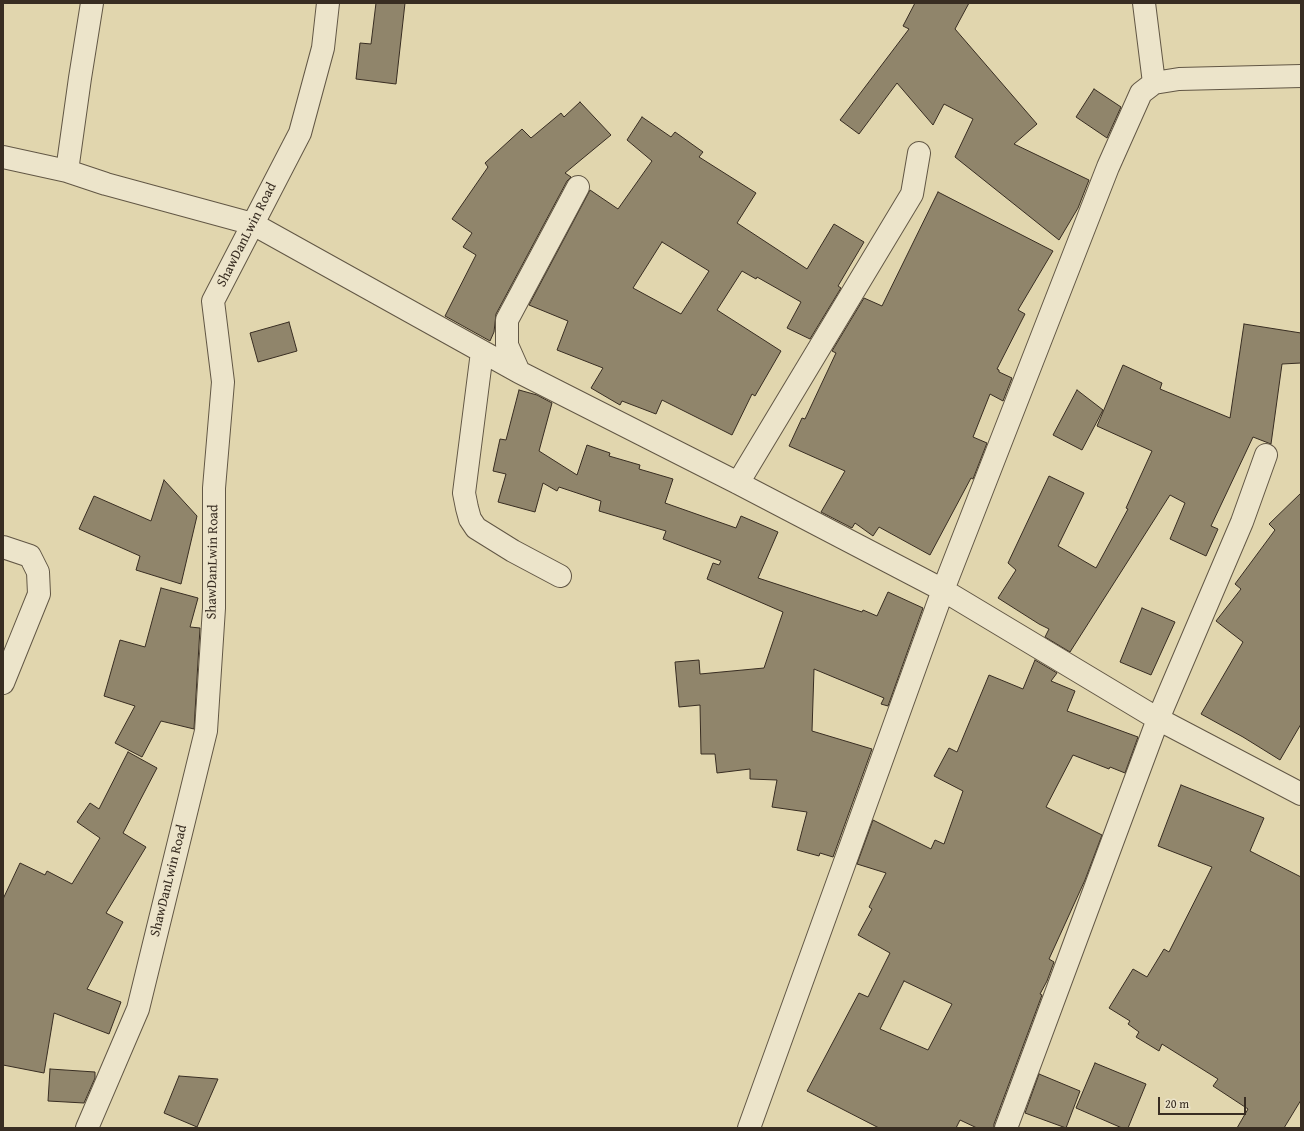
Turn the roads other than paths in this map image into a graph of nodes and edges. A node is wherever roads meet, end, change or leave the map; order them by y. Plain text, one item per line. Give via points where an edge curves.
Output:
1 (92, 3) edge
2 (328, 3) edge
3 (1144, 3) edge
4 (1301, 76) edge
5 (1154, 84) junction
6 (919, 153) dead end
7 (3, 157) edge
8 (67, 171) junction
9 (578, 187) dead end
10 (253, 224) junction
11 (482, 352) junction
12 (519, 372) junction
13 (1266, 455) dead end
14 (738, 483) junction
15 (3, 547) edge
16 (560, 576) dead end
17 (943, 590) junction
18 (3, 683) edge
19 (1158, 719) junction
20 (1301, 794) edge
21 (87, 1128) edge
22 (749, 1128) edge
23 (1006, 1128) edge

1 - 8 street
2 - 10 street, ShawDanLwin Road via 324,48 300,133
3 - 5 street
4 - 5 street via 1179,79
5 - 17 street via 1141,93 1108,167
6 - 14 street via 912,194
7 - 8 street
8 - 10 street
9 - 12 street via 507,320 507,345
10 - 11 street
10 - 21 street, ShawDanLwin Road via 213,301 223,382 214,488 214,608 206,731 138,1009
11 - 12 street
11 - 16 street via 464,493 470,519 476,528
12 - 14 street
13 - 19 street via 1242,522
14 - 17 street
15 - 18 street via 30,556 38,572 39,594
17 - 19 street
17 - 22 street
19 - 20 street
19 - 23 street

